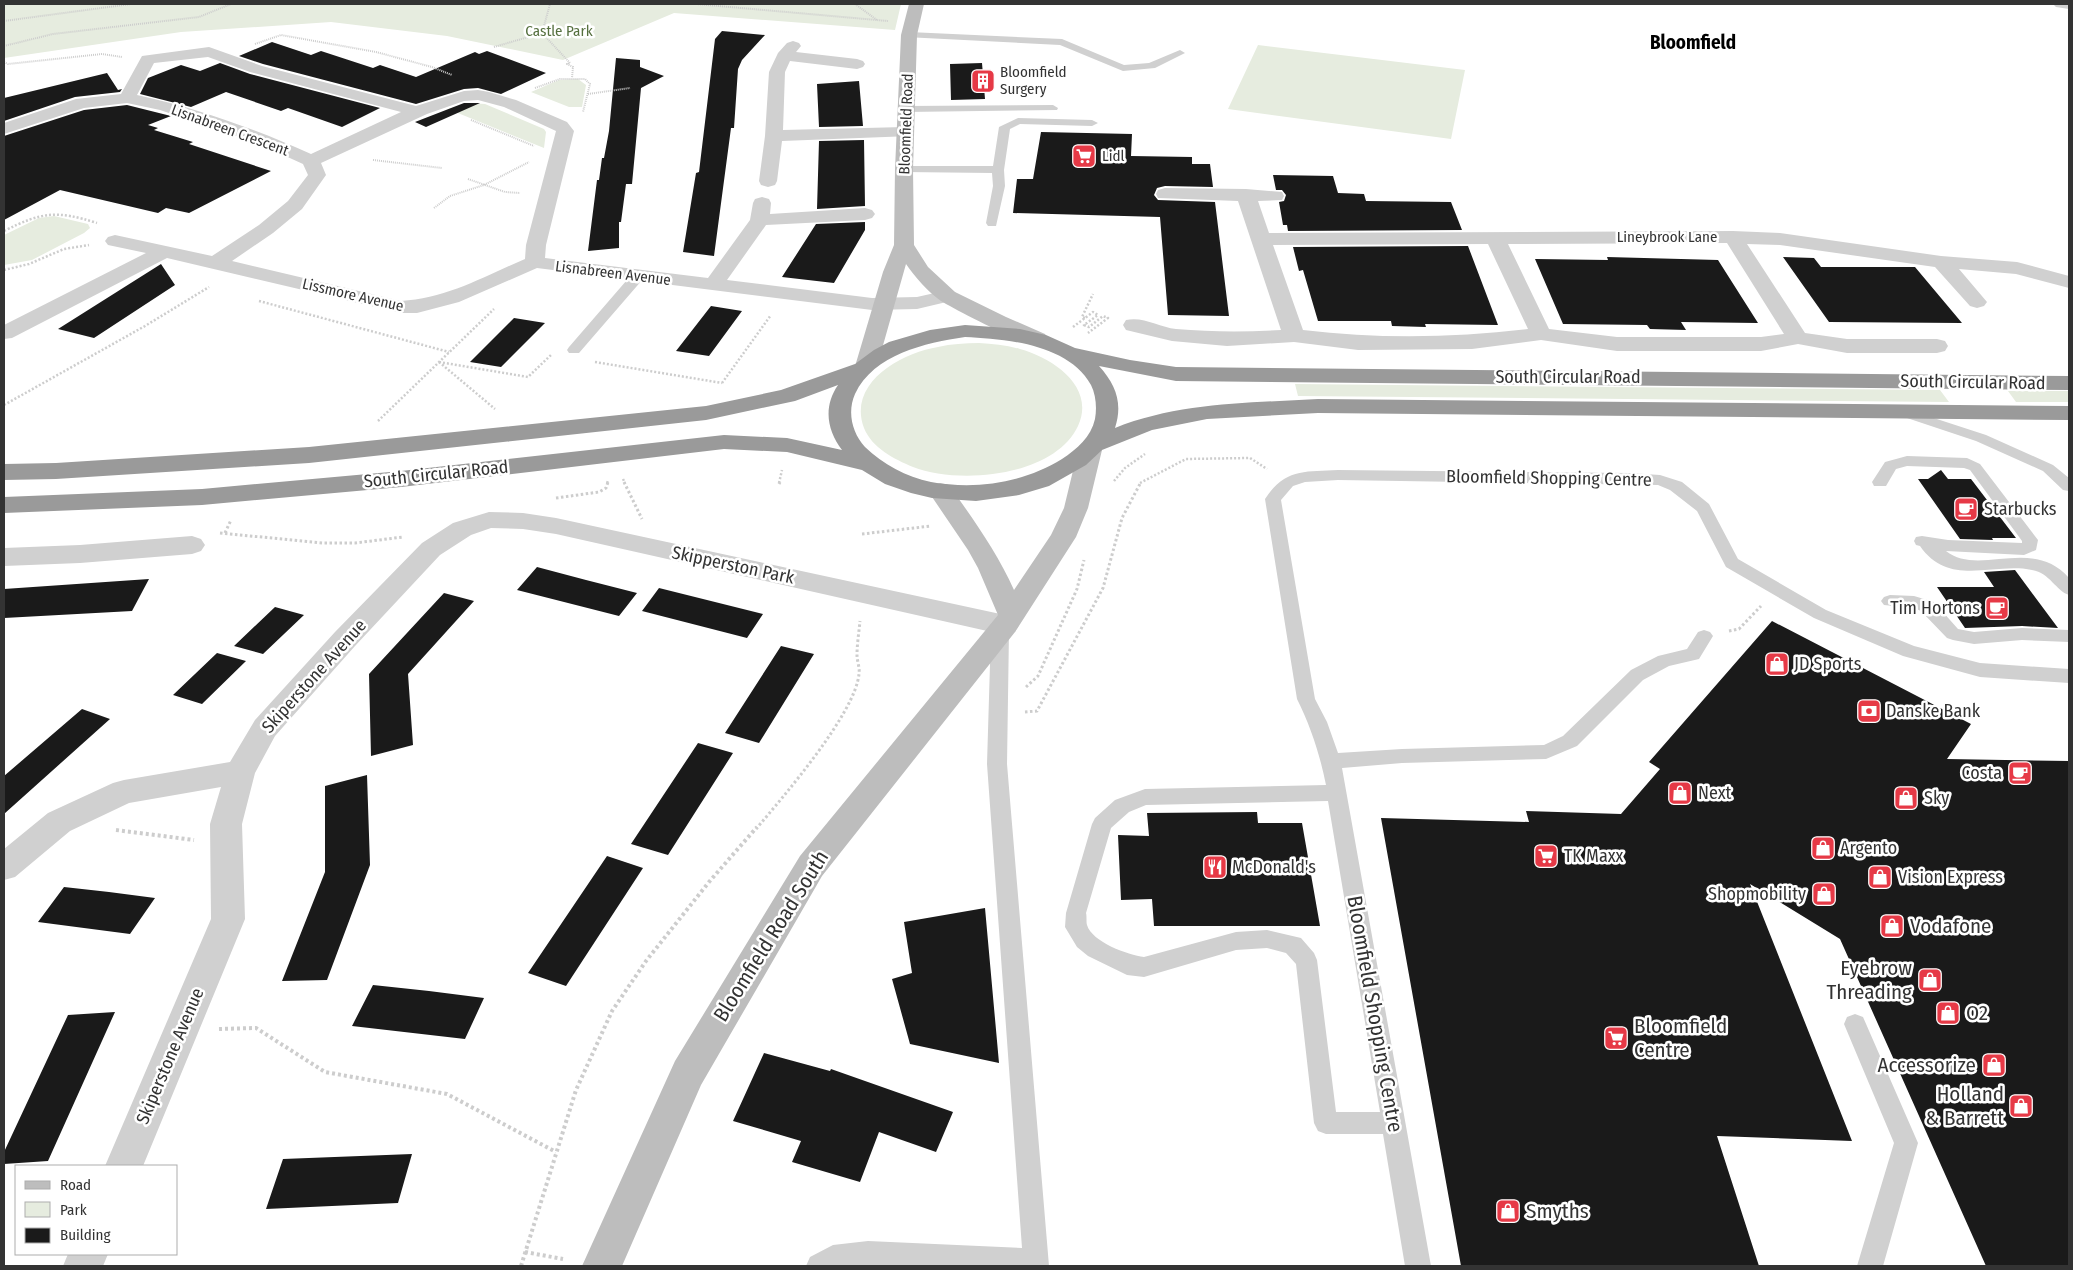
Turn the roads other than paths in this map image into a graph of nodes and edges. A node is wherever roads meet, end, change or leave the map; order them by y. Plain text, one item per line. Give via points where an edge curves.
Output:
1 (916, 4) edge
2 (2061, 4) edge
3 (2069, 5) edge
4 (911, 29) junction
5 (1180, 53) dead end
6 (857, 64) dead end
7 (127, 98) junction
8 (427, 108) junction
9 (1053, 108) dead end
10 (906, 109) junction
11 (1092, 123) dead end
12 (4, 129) edge
13 (905, 132) junction
14 (774, 136) junction
15 (312, 161) junction
16 (904, 169) junction
17 (998, 170) junction
18 (768, 182) dead end
19 (1165, 194) dead end
20 (1246, 195) junction
21 (1275, 196) dead end
22 (865, 214) dead end
23 (992, 223) dead end
24 (1733, 237) junction
25 (1495, 238) junction
26 (1260, 239) junction
27 (115, 241) road end
28 (904, 245) junction
29 (165, 251) junction
30 (217, 262) junction
31 (535, 262) junction
32 (1941, 262) junction
33 (638, 276) junction
34 (2069, 282) edge
35 (713, 285) junction
36 (948, 296) junction
37 (1976, 302) dead end
38 (884, 304) junction
39 (1134, 325) dead end
40 (4, 333) edge
41 (1541, 334) junction
42 (1294, 336) junction
43 (1798, 338) junction
44 (1037, 339) junction
45 (1937, 346) dead end
46 (574, 350) dead end
47 (1069, 353) junction
48 (863, 367) junction
49 (2069, 383) edge
50 (1899, 411) junction
51 (2069, 413) edge
52 (1093, 447) junction
53 (866, 462) junction
54 (4, 472) edge
55 (1880, 482) dead end
56 (2069, 486) edge
57 (940, 491) junction
58 (4, 505) edge
59 (462, 529) joint
60 (192, 545) road end
61 (4, 557) edge
62 (2069, 589) edge
63 (1890, 601) dead end
64 (1005, 623) junction
65 (1704, 636) road end
66 (2069, 636) edge
67 (2069, 676) edge
68 (1331, 762) junction
69 (240, 772) junction
70 (1336, 793) junction
71 (4, 867) edge
72 (1855, 1024) dead end
73 (1393, 1124) junction
74 (124, 1165) edge
75 (1036, 1264) edge
76 (602, 1266) edge
77 (819, 1266) edge
78 (1418, 1266) edge
79 (1870, 1266) edge

1 - 4 street, Bloomfield Road
2 - 3 street
4 - 5 lane via 1062,42 1123,68 1151,66
4 - 10 street, Bloomfield Road
6 - 14 street via 803,57 788,51 777,72
7 - 8 street via 148,59 209,52 256,69
7 - 12 street, Lisnabreen Crescent via 82,103
7 - 15 street, Lisnabreen Crescent via 217,123
8 - 15 street
8 - 31 street, Lisnabreen Avenue via 454,98 477,95 503,102 561,126 565,131 553,151 550,190 536,244
9 - 10 lane
10 - 13 street, Bloomfield Road
11 - 17 lane via 1018,120 1005,127
13 - 14 street
13 - 16 street, Bloomfield Road
14 - 18 street
15 - 30 street, Lisnabreen Crescent via 317,175 295,205
16 - 17 lane
16 - 28 street, Bloomfield Road
17 - 23 lane via 999,186
19 - 20 street
20 - 21 street
20 - 26 street
22 - 35 street via 761,212
24 - 25 street, Lineybrook Lane
24 - 32 street, Lineybrook Lane via 1815,243
24 - 43 street
25 - 26 street, Lineybrook Lane
25 - 41 street
26 - 42 street
27 - 29 street, Lissmore Avenue
28 - 36 street via 922,271
28 - 38 street, Bloomfield Road
29 - 30 street, Lissmore Avenue
29 - 40 street
30 - 31 street, Lissmore Avenue via 401,307 418,308 443,301
31 - 33 street, Lisnabreen Avenue
32 - 34 street, Lineybrook Lane via 2017,268
32 - 37 street
33 - 35 street, Lisnabreen Avenue
33 - 46 lane
35 - 38 street, Lisnabreen Avenue
36 - 38 street, Lisnabreen Avenue via 917,303
36 - 44 street
38 - 48 street, Bloomfield Road
39 - 42 street via 1172,335 1227,339
41 - 42 street via 1472,342 1358,343
41 - 43 street via 1617,344 1761,344
43 - 45 street via 1847,346
44 - 47 highway
44 - 48 highway via 1002,332 965,331 928,336 895,347
47 - 49 highway, South Circular Road via 1176,374
47 - 52 highway via 1094,373 1108,404 1106,424
48 - 53 highway via 843,392 838,416 846,441
48 - 54 highway, South Circular Road via 787,396 706,413 309,455
50 - 51 highway, South Circular Road
50 - 52 highway, South Circular Road via 1318,406 1207,412 1146,424
50 - 56 lane via 1981,438 2048,468
52 - 57 highway via 1063,470 1026,485 984,492
52 - 64 street, Bloomfield Road South via 1076,508 1063,537
53 - 57 highway via 886,475
53 - 58 highway, South Circular Road via 787,445 724,442 401,479 202,497
55 - 62 lane via 1890,465 1907,461 1967,463 1975,467 2030,540 2030,546 2024,549 1948,546 1922,541 1955,565 2025,563 2043,566 2062,577
57 - 64 street via 991,568
59 - 64 street, Skipperston Park via 489,520 523,521
59 - 69 street, Skiperstone Avenue via 431,550 338,647 265,728
60 - 61 street
63 - 66 lane via 1925,603 1953,634 1967,637
64 - 75 lane via 998,764
64 - 76 street, Bloomfield Road South via 811,866 688,1073
65 - 68 lane via 1693,654 1664,661 1637,675 1570,741 1546,752 1402,756
67 - 68 lane, Bloomfield Shopping Centre via 1980,670 1909,651 1820,614 1732,563 1703,508 1676,486 1660,480 1305,477 1287,482 1273,499 1306,699 1318,722
68 - 70 lane, Bloomfield Shopping Centre
69 - 71 street via 124,792 59,822
69 - 74 street, Skiperstone Avenue via 226,824 228,919
70 - 73 lane, Bloomfield Shopping Centre
70 - 73 lane via 1145,797 1122,806 1102,824 1076,913 1076,927 1096,949 1127,966 1144,967 1236,941 1267,939 1293,945 1306,960 1326,1123
72 - 79 lane via 1906,1142
73 - 78 lane, Bloomfield Shopping Centre
75 - 77 lane via 868,1254 833,1258

